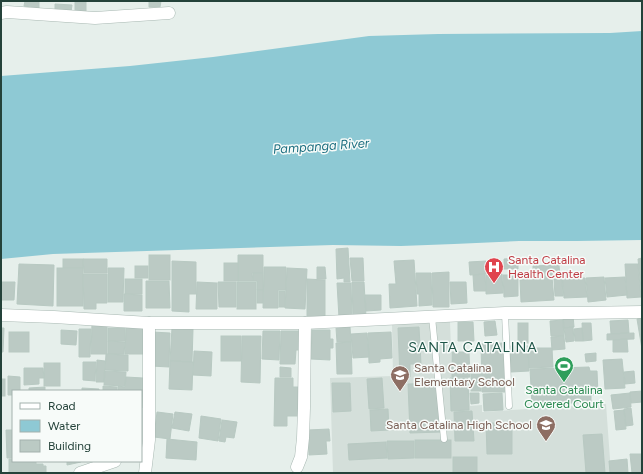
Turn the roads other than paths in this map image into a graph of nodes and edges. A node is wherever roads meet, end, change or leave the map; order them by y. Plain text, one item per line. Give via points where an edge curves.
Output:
1 (1, 13) edge
2 (169, 13) dead end
3 (506, 312) junction
4 (642, 312) edge
5 (1, 315) edge
6 (432, 317) junction
7 (149, 323) junction
8 (305, 324) junction
9 (508, 406) dead end
10 (444, 439) dead end
11 (144, 453) edge
12 (112, 462) edge
13 (297, 467) dead end
14 (80, 473) edge
15 (145, 473) edge

1 - 2 street via 95,18
3 - 4 street
3 - 6 street
3 - 9 lane
5 - 7 street
6 - 8 street
6 - 10 lane
7 - 8 street
7 - 11 street via 149,440
8 - 13 street via 303,430 301,457
11 - 15 street
12 - 14 street

